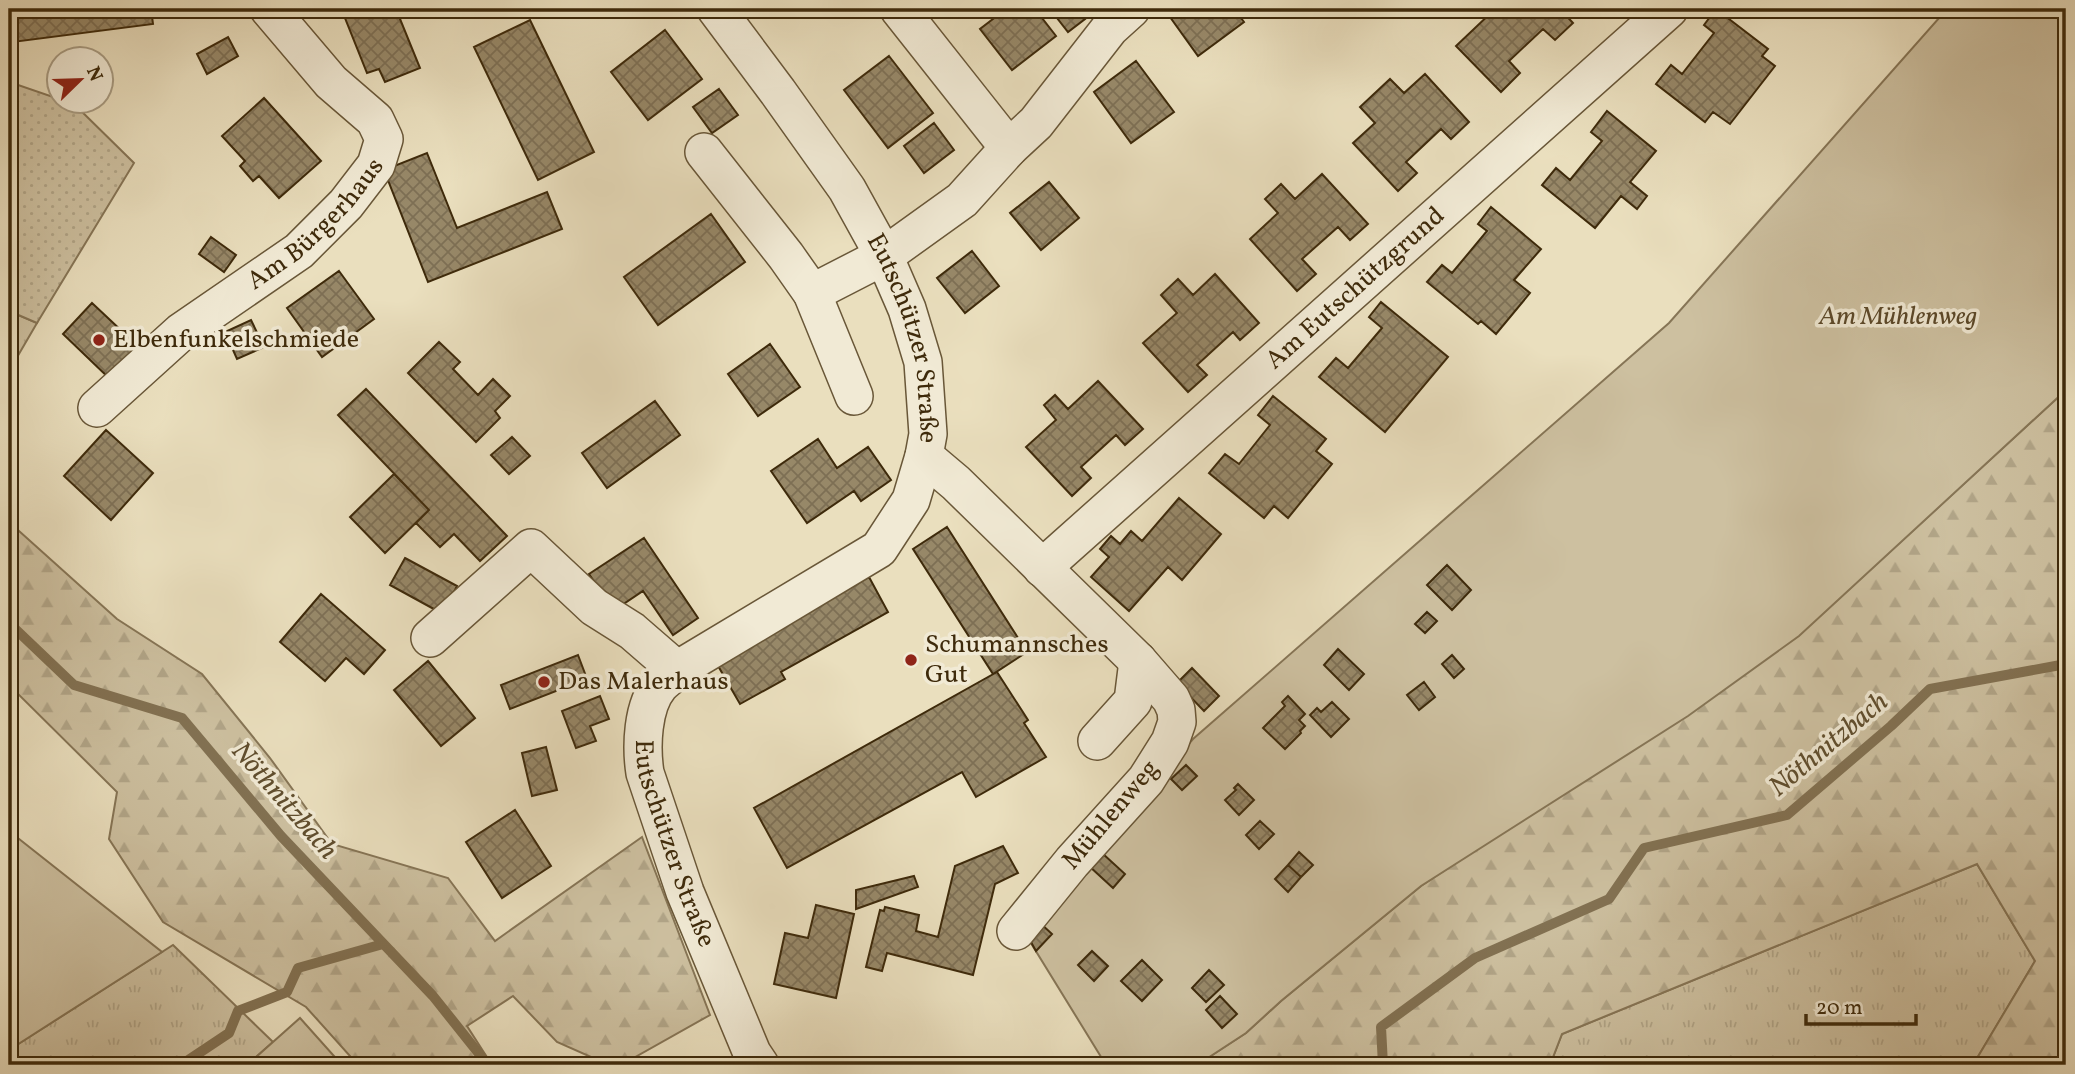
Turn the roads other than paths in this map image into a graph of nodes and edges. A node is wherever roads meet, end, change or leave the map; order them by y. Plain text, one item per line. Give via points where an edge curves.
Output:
1 (269, 9) edge
2 (716, 9) edge
3 (899, 9) edge
4 (1131, 9) edge
5 (1669, 9) edge
6 (1009, 148) junction
7 (704, 152) dead end
8 (884, 256) junction
9 (812, 293) junction
10 (853, 396) dead end
11 (97, 408) dead end
12 (924, 456) junction
13 (1042, 568) junction
14 (430, 638) dead end
15 (1138, 662) junction
16 (677, 670) junction
17 (1097, 741) dead end
18 (1016, 931) dead end
19 (760, 1065) edge

1 - 11 street, Am Bürgerhaus via 331,82 375,120 384,139 376,165 346,204 299,251 181,332
2 - 8 street, Eutschützer Straße via 846,189
3 - 6 street
4 - 6 street via 1110,28 1036,123
5 - 13 street, Am Eutschützgrund
6 - 8 street via 962,200
7 - 9 street
8 - 9 street
8 - 12 street, Eutschützer Straße via 923,362 928,434
9 - 10 street
12 - 13 street, Mühlenweg
12 - 16 street, Eutschützer Straße via 911,500 885,558
13 - 15 street, Mühlenweg
14 - 16 street via 531,548 594,607 632,631
15 - 17 street via 1133,701
15 - 18 street, Mühlenweg via 1176,710 1170,742 1146,780
16 - 19 street, Eutschützer Straße via 658,687 649,708 642,752 645,773 685,892

